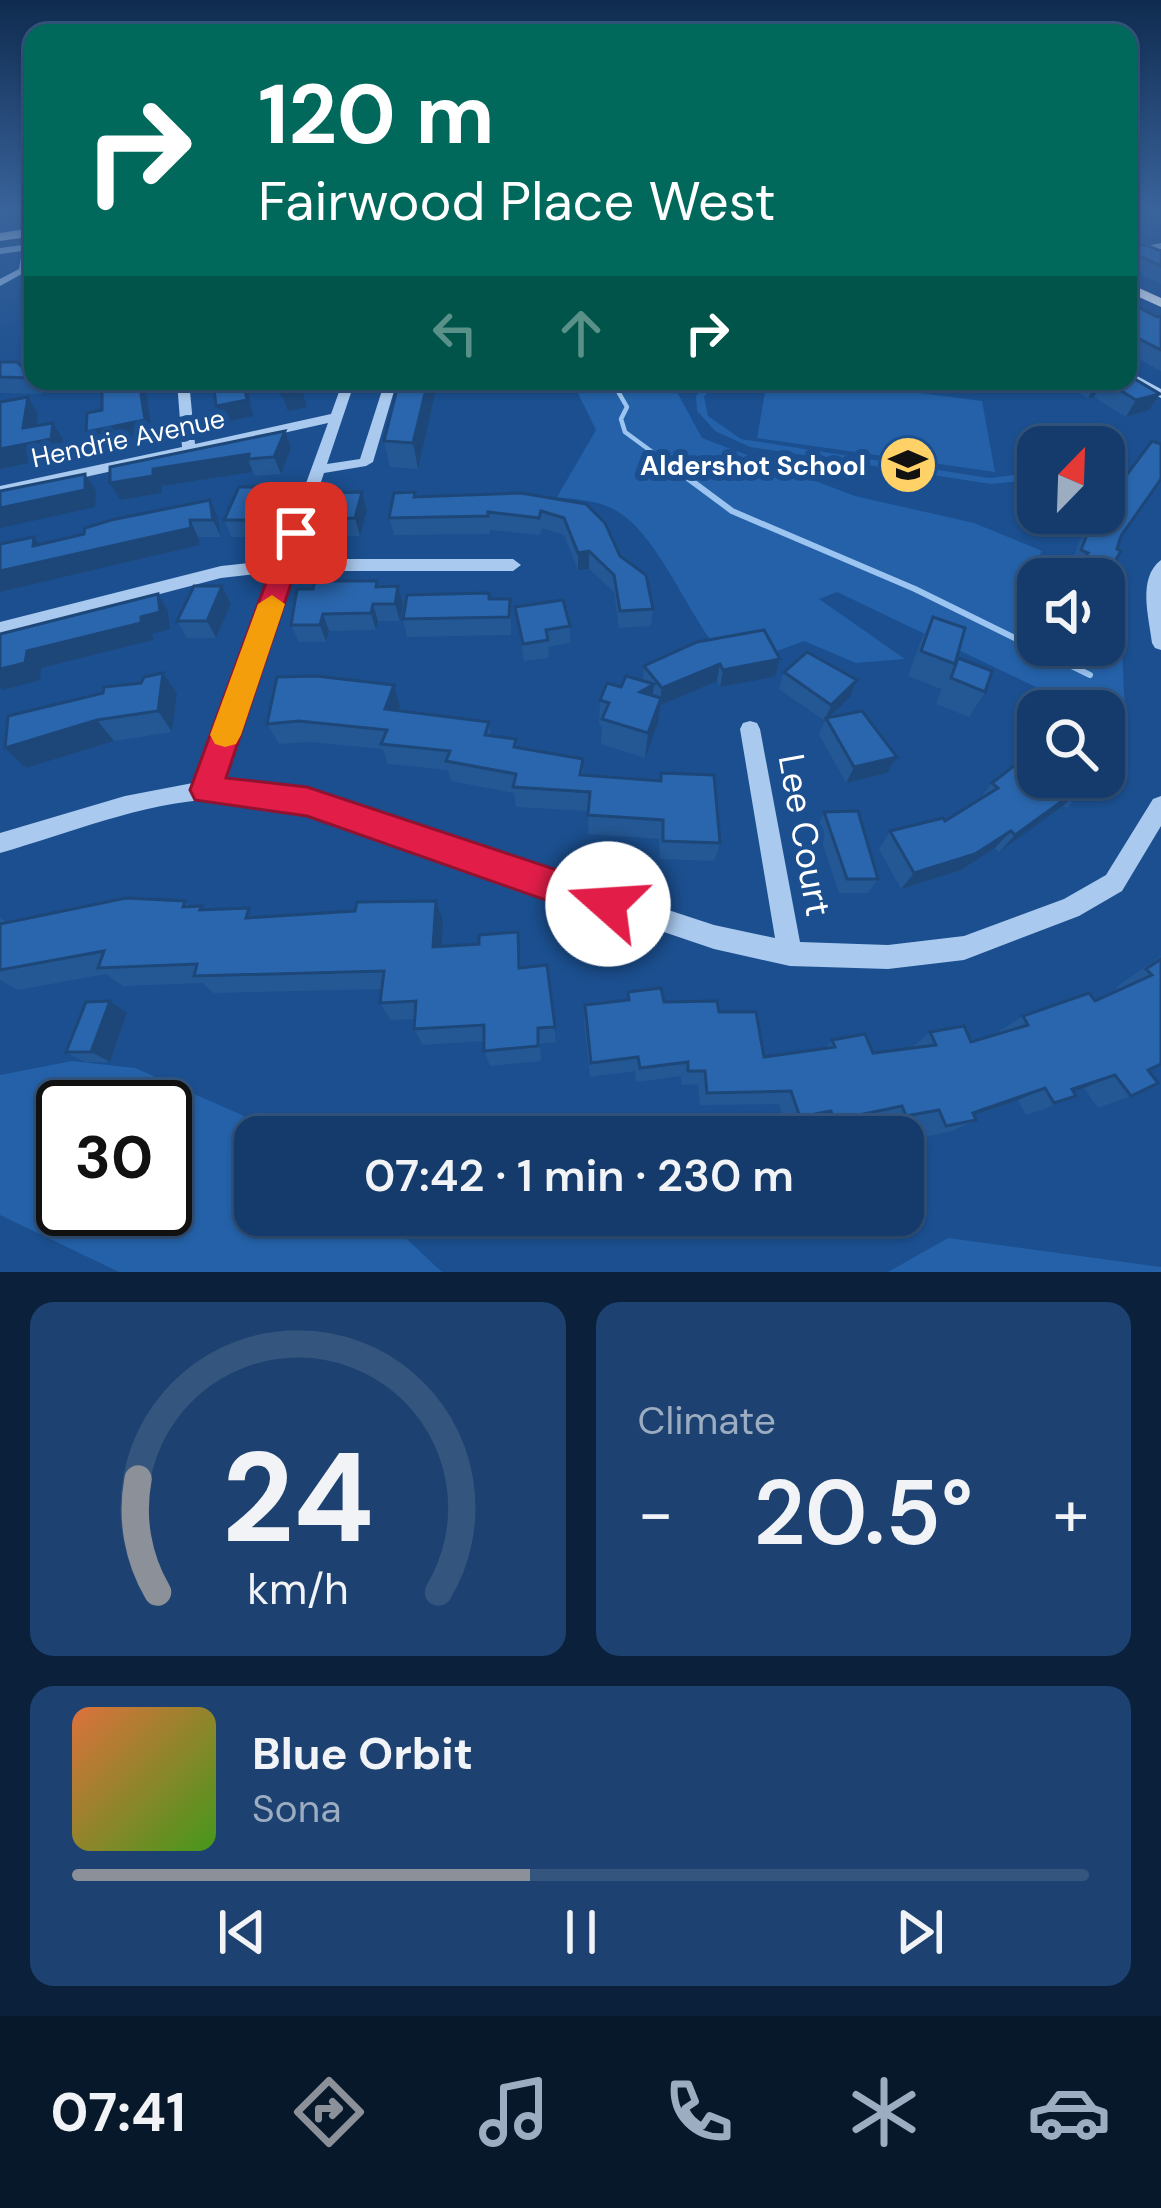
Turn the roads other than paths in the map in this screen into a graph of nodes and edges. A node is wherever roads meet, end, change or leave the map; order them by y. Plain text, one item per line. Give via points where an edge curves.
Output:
1 (184, 390) edge
2 (347, 390) edge
3 (388, 390) edge
4 (337, 417) junction
5 (189, 449) junction
6 (318, 470) junction
7 (0, 491) edge
8 (285, 565) junction
9 (513, 565) dead end
10 (1161, 566) edge
11 (0, 629) edge
12 (1161, 643) edge
13 (750, 729) dead end
14 (206, 790) junction
15 (1161, 806) edge
16 (0, 844) edge
17 (790, 954) junction

1 - 5 street
2 - 4 street
3 - 6 street via 366,462
4 - 5 street, Hendrie Avenue
4 - 6 street
5 - 7 street, Hendrie Avenue
6 - 8 street
8 - 9 street
8 - 11 street via 221,572
8 - 14 street
10 - 12 street via 1154,591
13 - 17 street, Lee Court
14 - 16 street via 100,811
14 - 17 street via 307,802 650,920
15 - 17 street via 1114,883 1012,934 888,956

